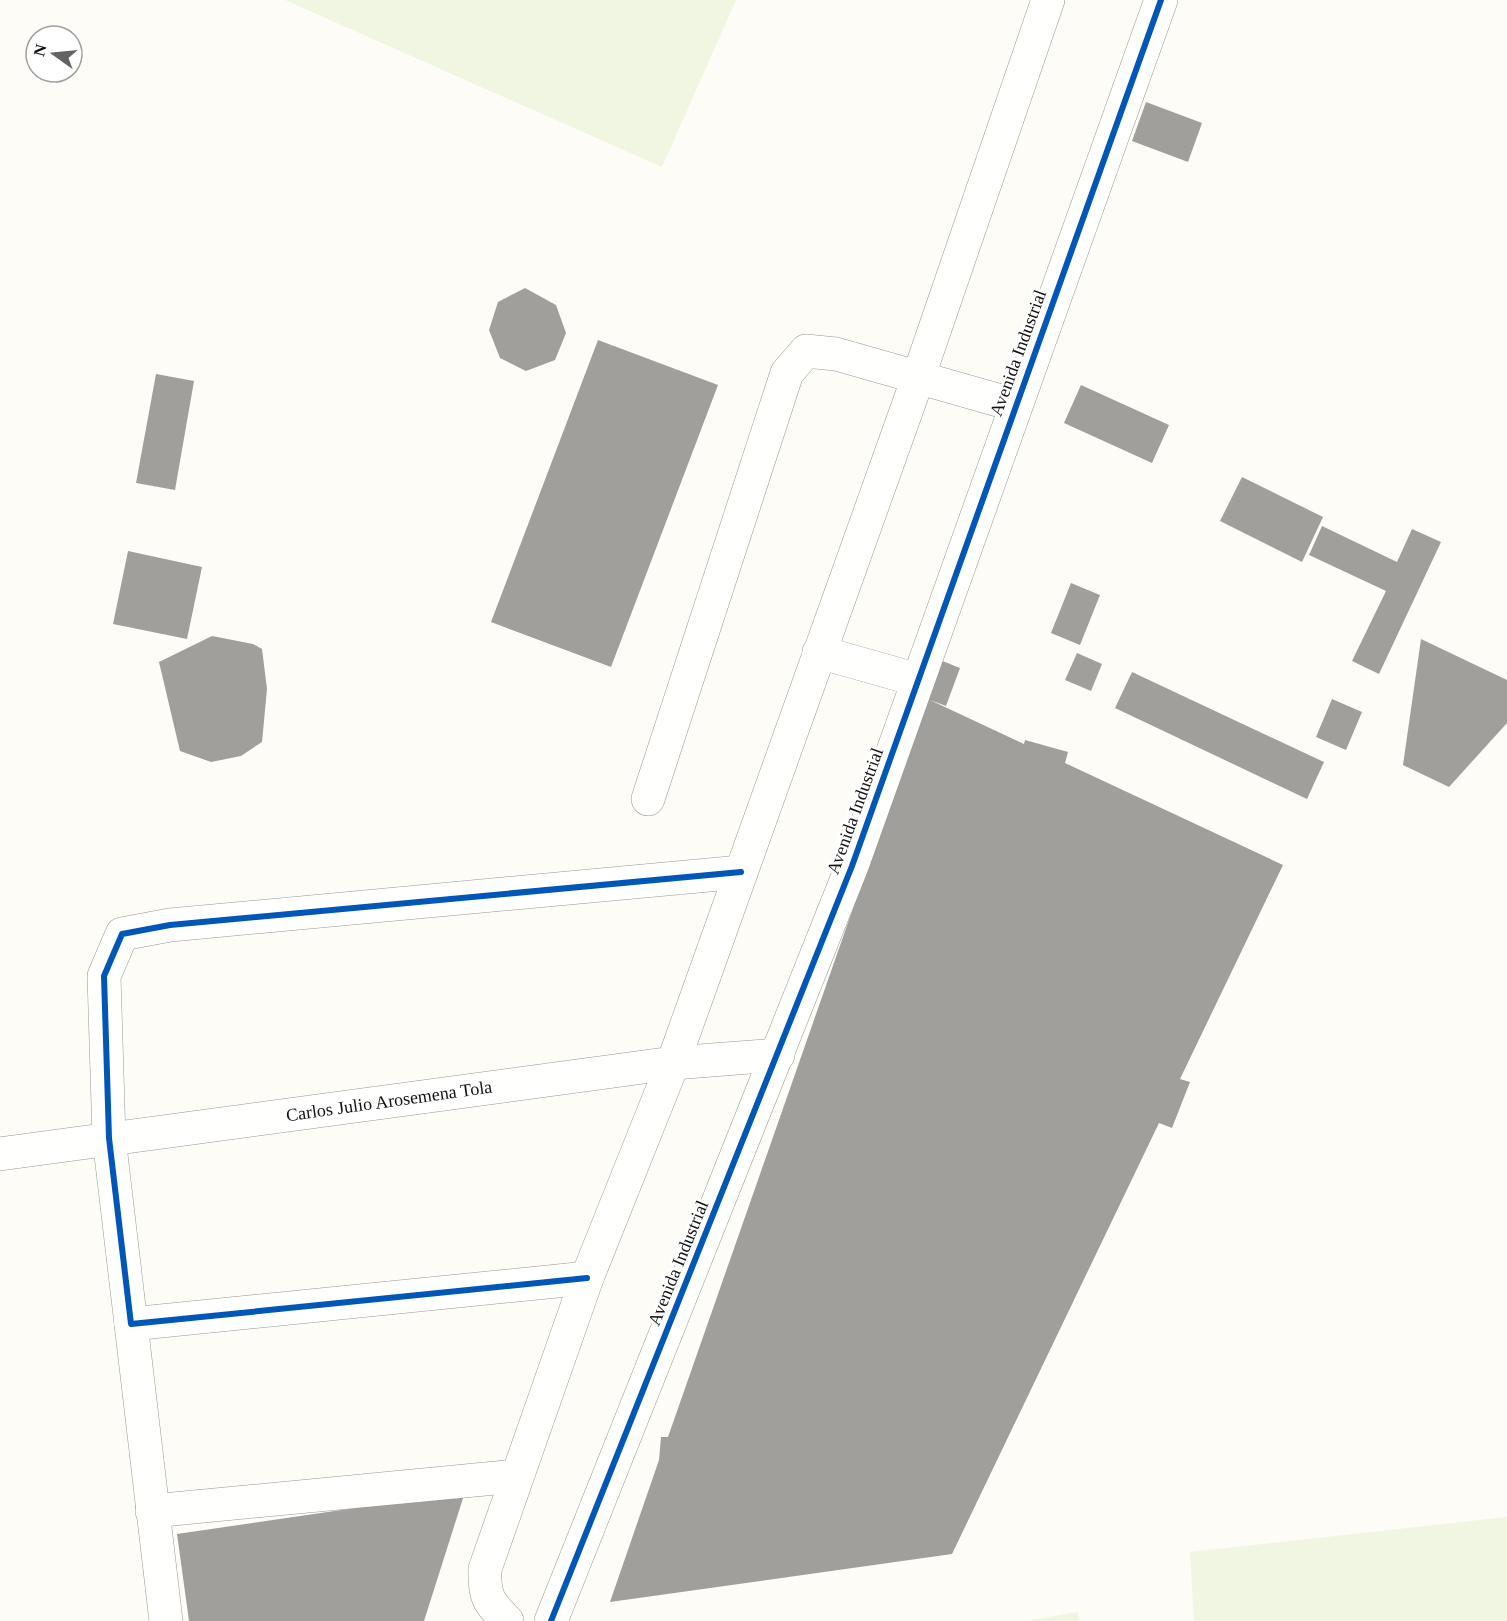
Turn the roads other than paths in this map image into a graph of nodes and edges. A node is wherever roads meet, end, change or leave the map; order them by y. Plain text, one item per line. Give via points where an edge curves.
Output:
1 (1048, 0) edge
2 (1161, 0) edge
3 (918, 378) junction
4 (1015, 405) junction
5 (819, 652) junction
6 (918, 680) junction
7 (648, 799) dead end
8 (741, 872) junction
9 (778, 1054) junction
10 (673, 1063) junction
11 (109, 1138) junction
12 (0, 1154) edge
13 (588, 1278) junction
14 (131, 1324) junction
15 (517, 1476) junction
16 (152, 1510) junction
17 (166, 1621) edge
18 (507, 1621) edge
19 (551, 1621) edge

1 - 3 street
2 - 4 street, Avenida Industrial
3 - 4 street
3 - 5 street
3 - 7 street via 836,354 806,351 787,373
4 - 6 street, Avenida Industrial
5 - 6 street
5 - 8 street
6 - 9 street, Avenida Industrial via 852,866
8 - 10 street
8 - 11 street via 170,925 122,934 104,975
9 - 10 street, Carlos Julio Arosemena Tola
9 - 19 street, Avenida Industrial
10 - 11 street, Carlos Julio Arosemena Tola
10 - 13 street
11 - 12 street, Carlos Julio Arosemena Tola
11 - 14 street
13 - 14 street
13 - 15 street
14 - 16 street
15 - 16 street
15 - 18 street via 485,1569 484,1591
16 - 17 street

